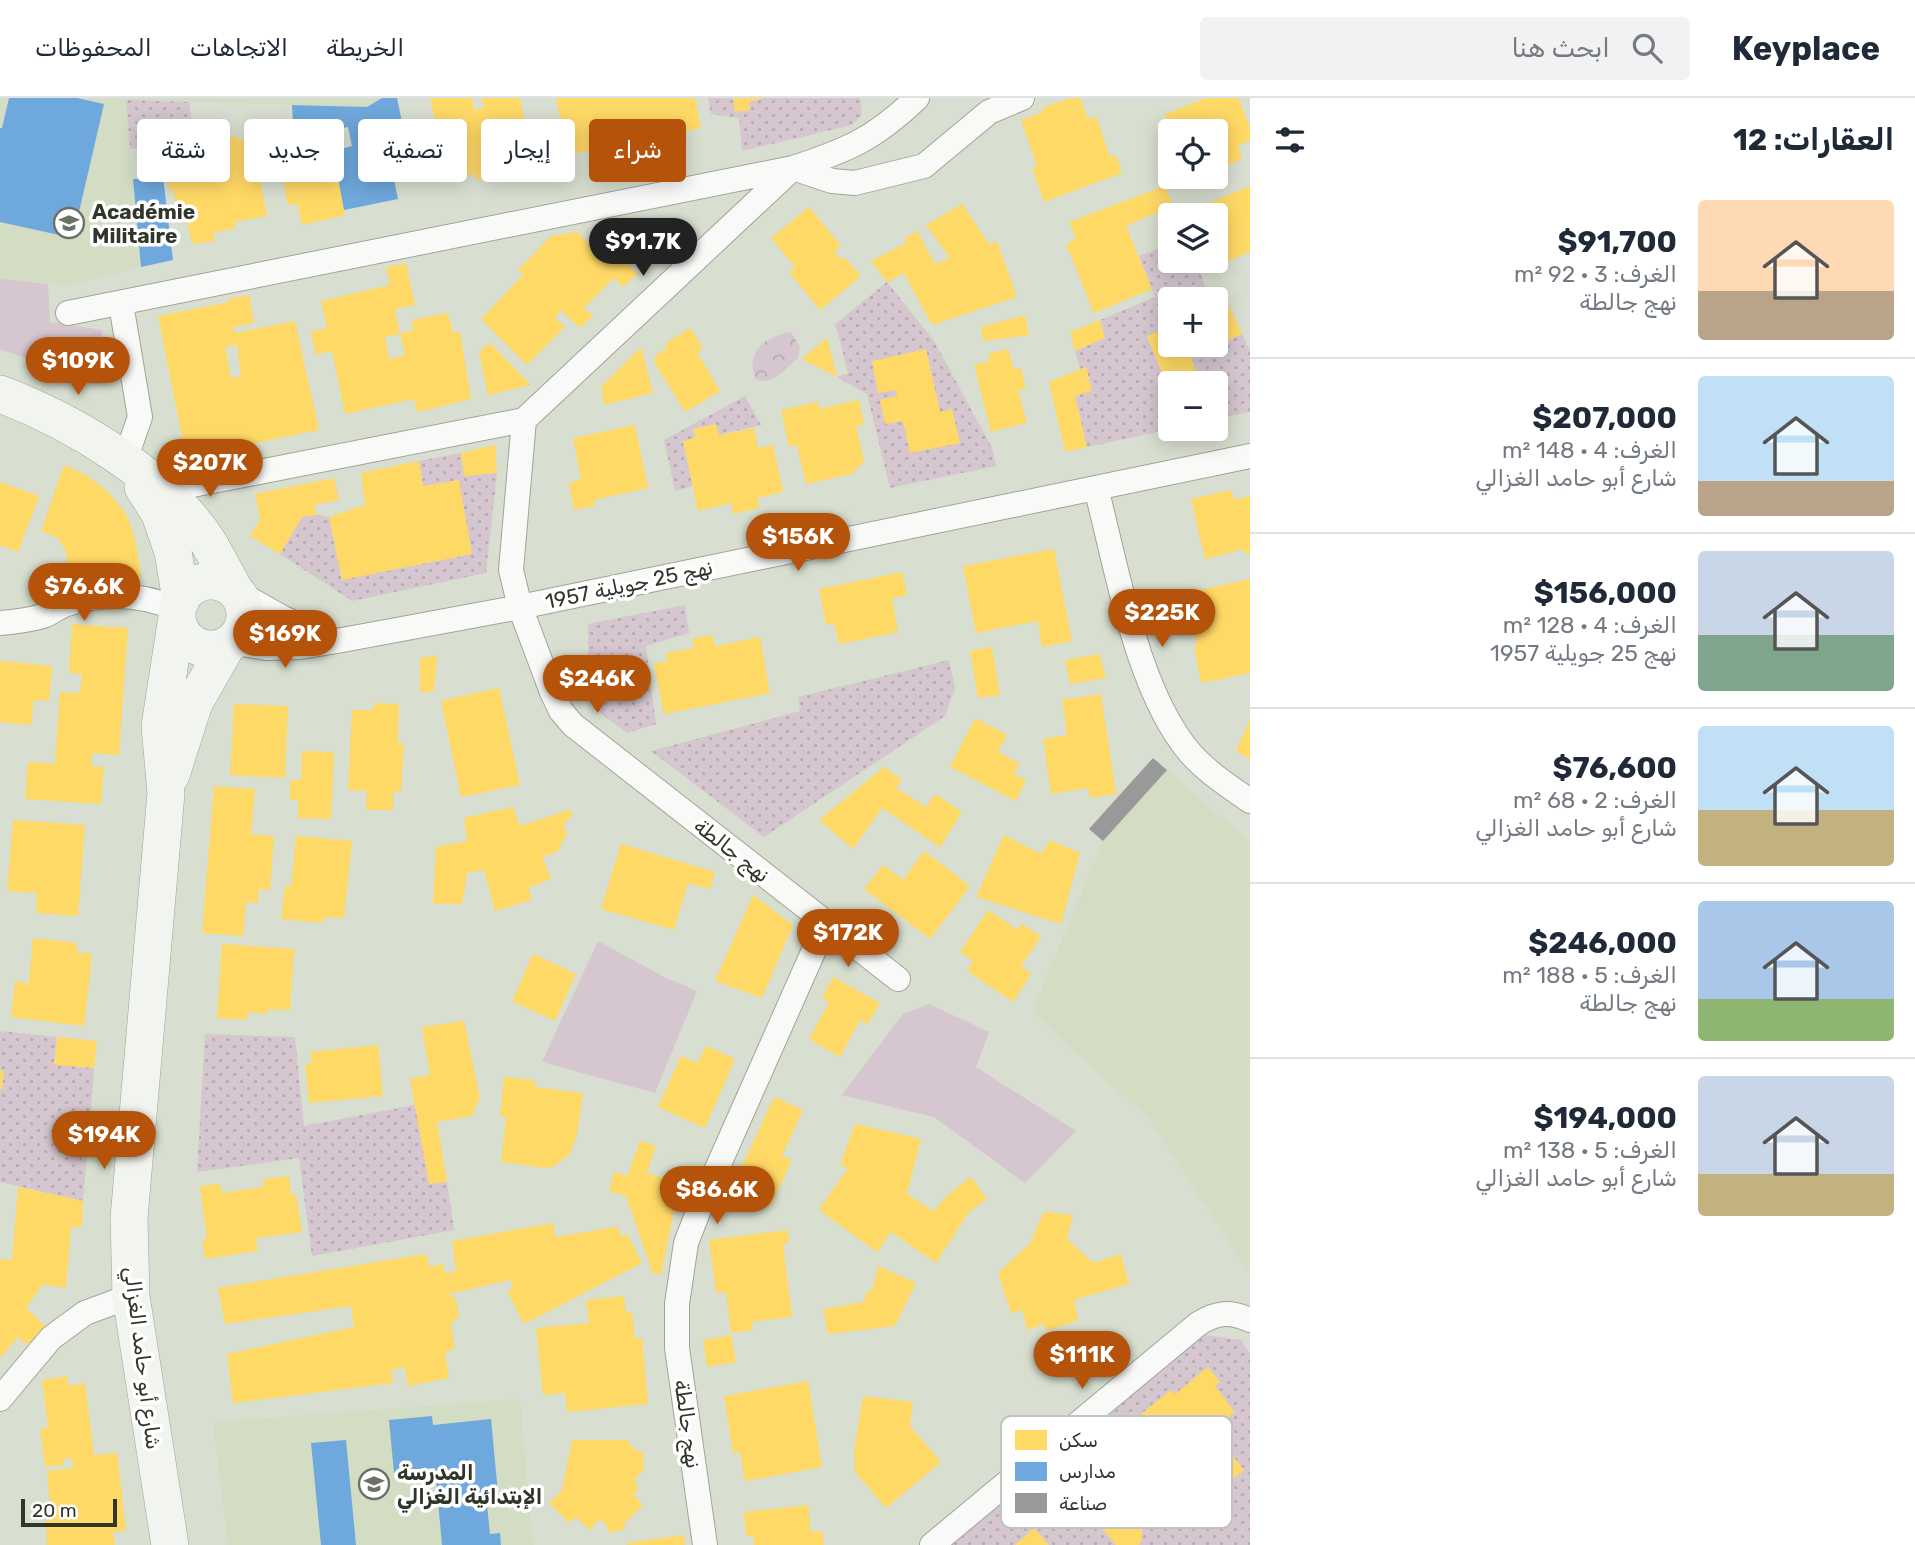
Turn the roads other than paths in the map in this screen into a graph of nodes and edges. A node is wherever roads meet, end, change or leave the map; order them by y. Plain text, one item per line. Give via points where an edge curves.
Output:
1 (917, 98) edge
2 (1022, 98) edge
3 (793, 168) junction
4 (121, 304) junction
5 (68, 313) dead end
6 (0, 394) edge
7 (524, 420) junction
8 (1250, 456) edge
9 (125, 460) junction
10 (1096, 488) junction
11 (162, 491) junction
12 (235, 591) junction
13 (520, 607) junction
14 (178, 609) junction
15 (0, 622) edge
16 (337, 641) junction
17 (230, 644) junction
18 (166, 793) junction
19 (1250, 801) edge
20 (826, 923) junction
21 (898, 979) dead end
22 (131, 1296) junction
23 (1250, 1320) edge
24 (0, 1399) edge
25 (1087, 1416) edge
26 (1001, 1488) edge
27 (170, 1545) edge
28 (705, 1545) edge
29 (932, 1545) edge

1 - 3 street via 876,134 843,152
2 - 3 street via 989,113 923,166 855,183
3 - 4 street
3 - 7 street
4 - 5 street
4 - 9 street via 140,417
6 - 9 main road, شارع أبو حامد الغزالي via 62,421
7 - 11 street
7 - 13 street, نهج جالطة via 511,570
8 - 10 street, نهج 25 جويلية 1957
9 - 11 main road, شارع أبو حامد الغزالي
9 - 14 main road, شارع أبو حامد الغزالي via 160,514 173,552
10 - 13 street, نهج 25 جويلية 1957
10 - 19 street via 1135,641 1157,699 1191,754
11 - 12 main road, شارع أبو حامد الغزالي via 208,542
12 - 14 main road via 215,581 194,585
12 - 16 street
12 - 17 main road via 245,612 240,634
13 - 16 street, نهج 25 جويلية 1957
13 - 20 street, نهج جالطة via 552,692 573,724
14 - 15 street via 131,596 90,598 64,604 43,616
14 - 17 main road via 183,635 190,643 208,649
14 - 18 main road, شارع أبو حامد الغزالي via 160,726
16 - 17 street, نهج 25 جويلية 1957 via 266,648
17 - 18 main road, شارع أبو حامد الغزالي via 194,703
18 - 22 main road, شارع أبو حامد الغزالي via 129,1218
20 - 21 street
20 - 28 street, نهج جالطة via 686,1243 677,1304 677,1348
22 - 24 street via 85,1313 51,1338
22 - 27 main road, شارع أبو حامد الغزالي
23 - 25 street via 1213,1315
26 - 29 street

